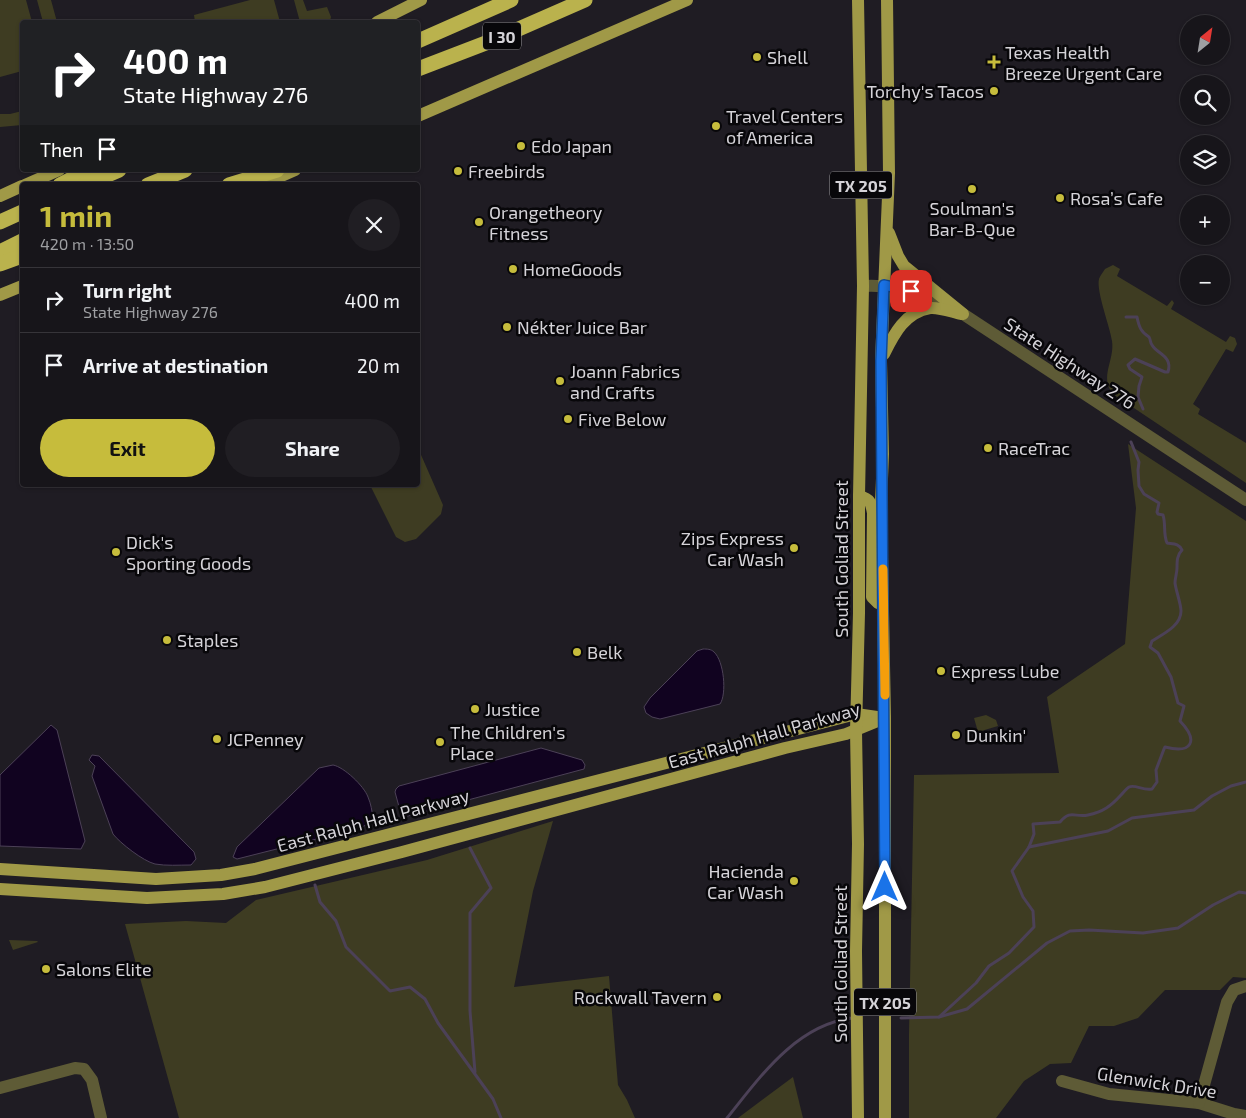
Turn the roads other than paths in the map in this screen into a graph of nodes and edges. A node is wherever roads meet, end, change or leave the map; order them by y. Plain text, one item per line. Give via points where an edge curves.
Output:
1 (422, 0) edge
2 (511, 0) edge
3 (585, 0) edge
4 (687, 0) edge
5 (854, 0) edge
6 (858, 0) edge
7 (887, 0) edge
8 (858, 13) junction
9 (380, 20) edge
10 (420, 39) edge
11 (420, 68) edge
12 (420, 115) edge
13 (54, 172) edge
14 (86, 172) edge
15 (114, 172) edge
16 (180, 172) edge
17 (271, 172) edge
18 (290, 172) edge
19 (31, 182) edge
20 (66, 182) edge
21 (91, 182) edge
22 (155, 182) edge
23 (239, 182) edge
24 (268, 182) edge
25 (20, 187) edge
26 (0, 196) edge
27 (887, 224) junction
28 (20, 242) edge
29 (0, 252) edge
30 (20, 257) edge
31 (0, 264) edge
32 (884, 285) junction
33 (863, 286) junction
34 (20, 287) edge
35 (0, 295) edge
36 (964, 314) junction
37 (881, 361) junction
38 (859, 496) junction
39 (1246, 500) edge
40 (883, 605) junction
41 (856, 714) junction
42 (885, 718) junction
43 (856, 731) junction
44 (678, 761) junction
45 (682, 777) junction
46 (608, 779) junction
47 (612, 795) junction
48 (397, 832) junction
49 (402, 852) junction
50 (0, 869) edge
51 (220, 875) junction
52 (0, 888) edge
53 (223, 894) junction
54 (1246, 986) edge
55 (1062, 1081) dead end
56 (0, 1088) edge
57 (1200, 1102) junction
58 (1246, 1116) edge
59 (101, 1118) edge
60 (858, 1118) edge
61 (885, 1118) edge

1 - 9 main road
2 - 10 highway, I 30
3 - 11 highway, I 30
4 - 12 main road
5 - 8 main road
6 - 8 main road, South Goliad Street / TX 205
7 - 27 main road, TX 205
8 - 33 main road, South Goliad Street / TX 205
13 - 19 main road
14 - 20 highway
15 - 21 highway
16 - 22 highway
17 - 23 highway
18 - 24 main road
25 - 26 main road
27 - 32 main road, TX 205
27 - 36 main road via 904,266
28 - 29 highway
30 - 31 highway
32 - 33 street, State Highway 276
32 - 36 street, State Highway 276 via 922,295
32 - 37 main road, TX 205
33 - 38 main road, South Goliad Street / TX 205
34 - 35 main road
36 - 37 main road via 931,308 917,312 896,331
36 - 39 street, State Highway 276
37 - 40 main road, TX 205
38 - 40 main road via 872,502 872,597
38 - 41 main road, South Goliad Street / TX 205 via 860,613
40 - 42 main road, TX 205
41 - 42 main road, East Ralph Hall Parkway
41 - 43 main road, South Goliad Street / TX 205
41 - 44 main road, East Ralph Hall Parkway
42 - 43 main road, East Ralph Hall Parkway
42 - 61 main road, TX 205
43 - 45 main road, East Ralph Hall Parkway
43 - 60 main road, South Goliad Street / TX 205
44 - 45 main road
44 - 46 main road, East Ralph Hall Parkway
45 - 47 main road, East Ralph Hall Parkway
46 - 47 main road
46 - 48 main road, East Ralph Hall Parkway
47 - 49 main road, East Ralph Hall Parkway
48 - 49 main road
48 - 51 main road, East Ralph Hall Parkway
49 - 53 main road, East Ralph Hall Parkway via 265,887
50 - 51 main road, East Ralph Hall Parkway via 156,879
51 - 53 main road
52 - 53 main road, East Ralph Hall Parkway via 147,898
54 - 57 street via 1234,990 1227,1002
55 - 57 street, Glenwick Drive via 1109,1094
56 - 59 street via 75,1068 84,1069 92,1080
57 - 58 street, Glenwick Drive

